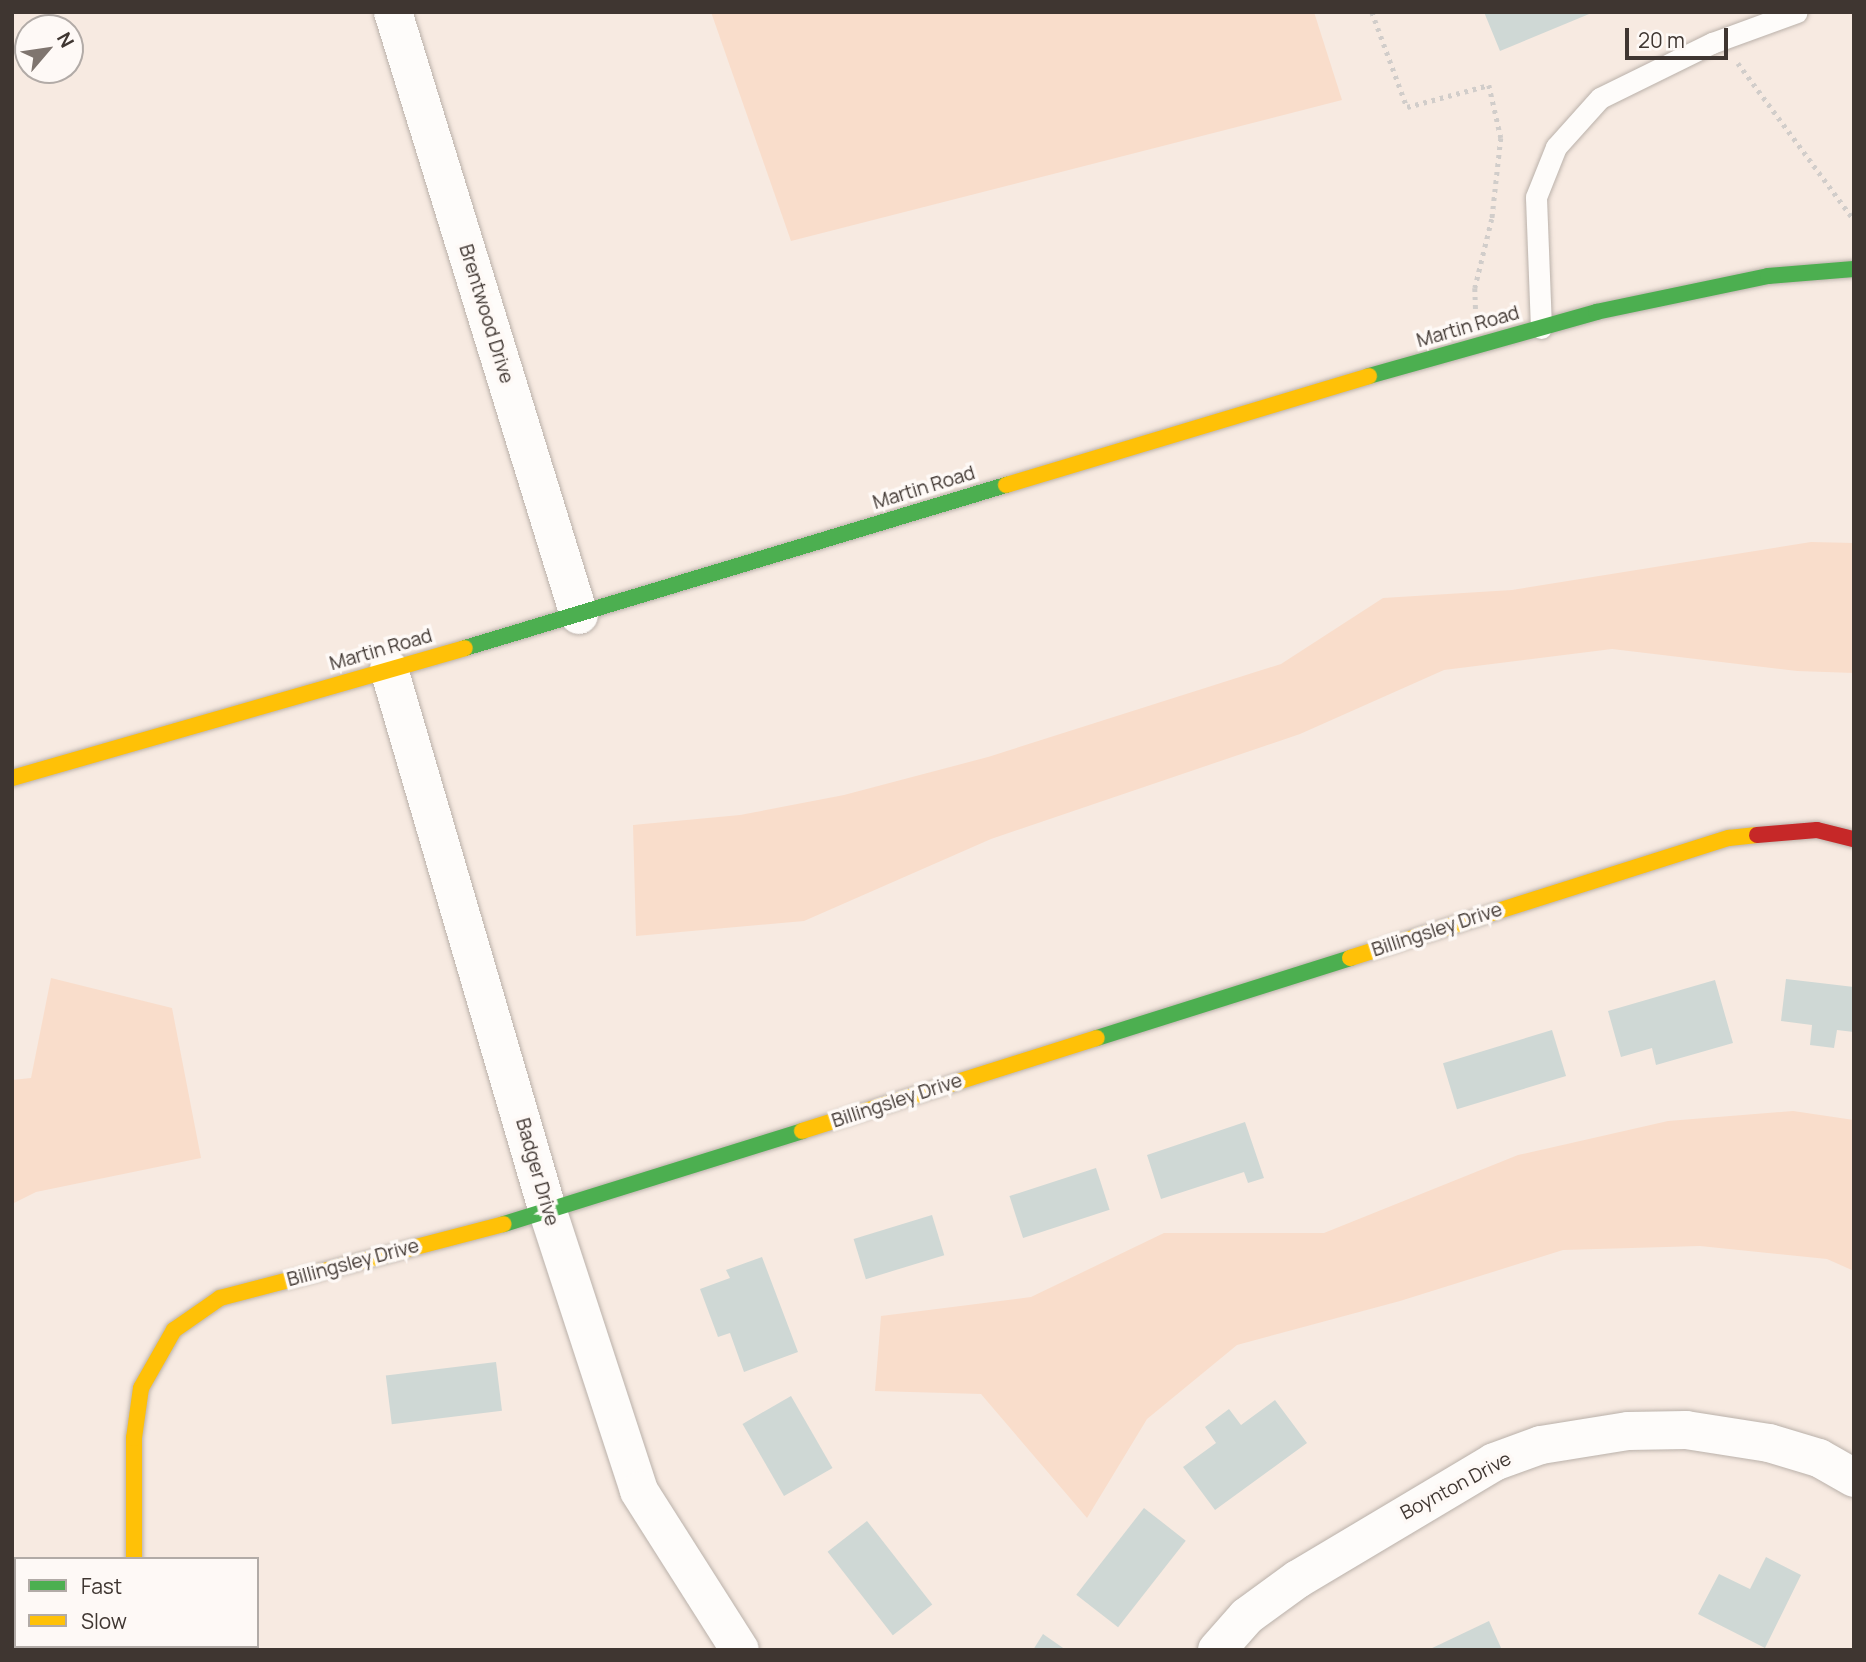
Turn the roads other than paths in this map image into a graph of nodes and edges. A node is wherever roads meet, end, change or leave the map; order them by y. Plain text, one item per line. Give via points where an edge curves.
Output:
1 (393, 12) edge
2 (1797, 12) edge
3 (1854, 269) edge
4 (1541, 328) junction
5 (579, 615) junction
6 (389, 669) junction
7 (12, 778) edge
8 (1854, 839) edge
9 (548, 1212) junction
10 (1854, 1478) edge
11 (134, 1557) edge
12 (740, 1650) edge
13 (1217, 1650) edge

1 - 5 street, Brentwood Drive
2 - 4 lane via 1720,40 1600,98 1556,147 1536,197
3 - 4 street, Martin Road via 1768,276
4 - 5 street, Martin Road
5 - 6 street, Martin Road
6 - 7 street, Martin Road
6 - 9 street, Badger Drive
8 - 9 street, Billingsley Drive via 1817,830 1729,838
9 - 11 street, Billingsley Drive via 220,1298 174,1330 141,1388 134,1438
9 - 12 street, Badger Drive via 639,1491
10 - 13 street, Boynton Drive via 1819,1458 1769,1443 1686,1430 1628,1431 1541,1444 1494,1462 1298,1579 1248,1616

